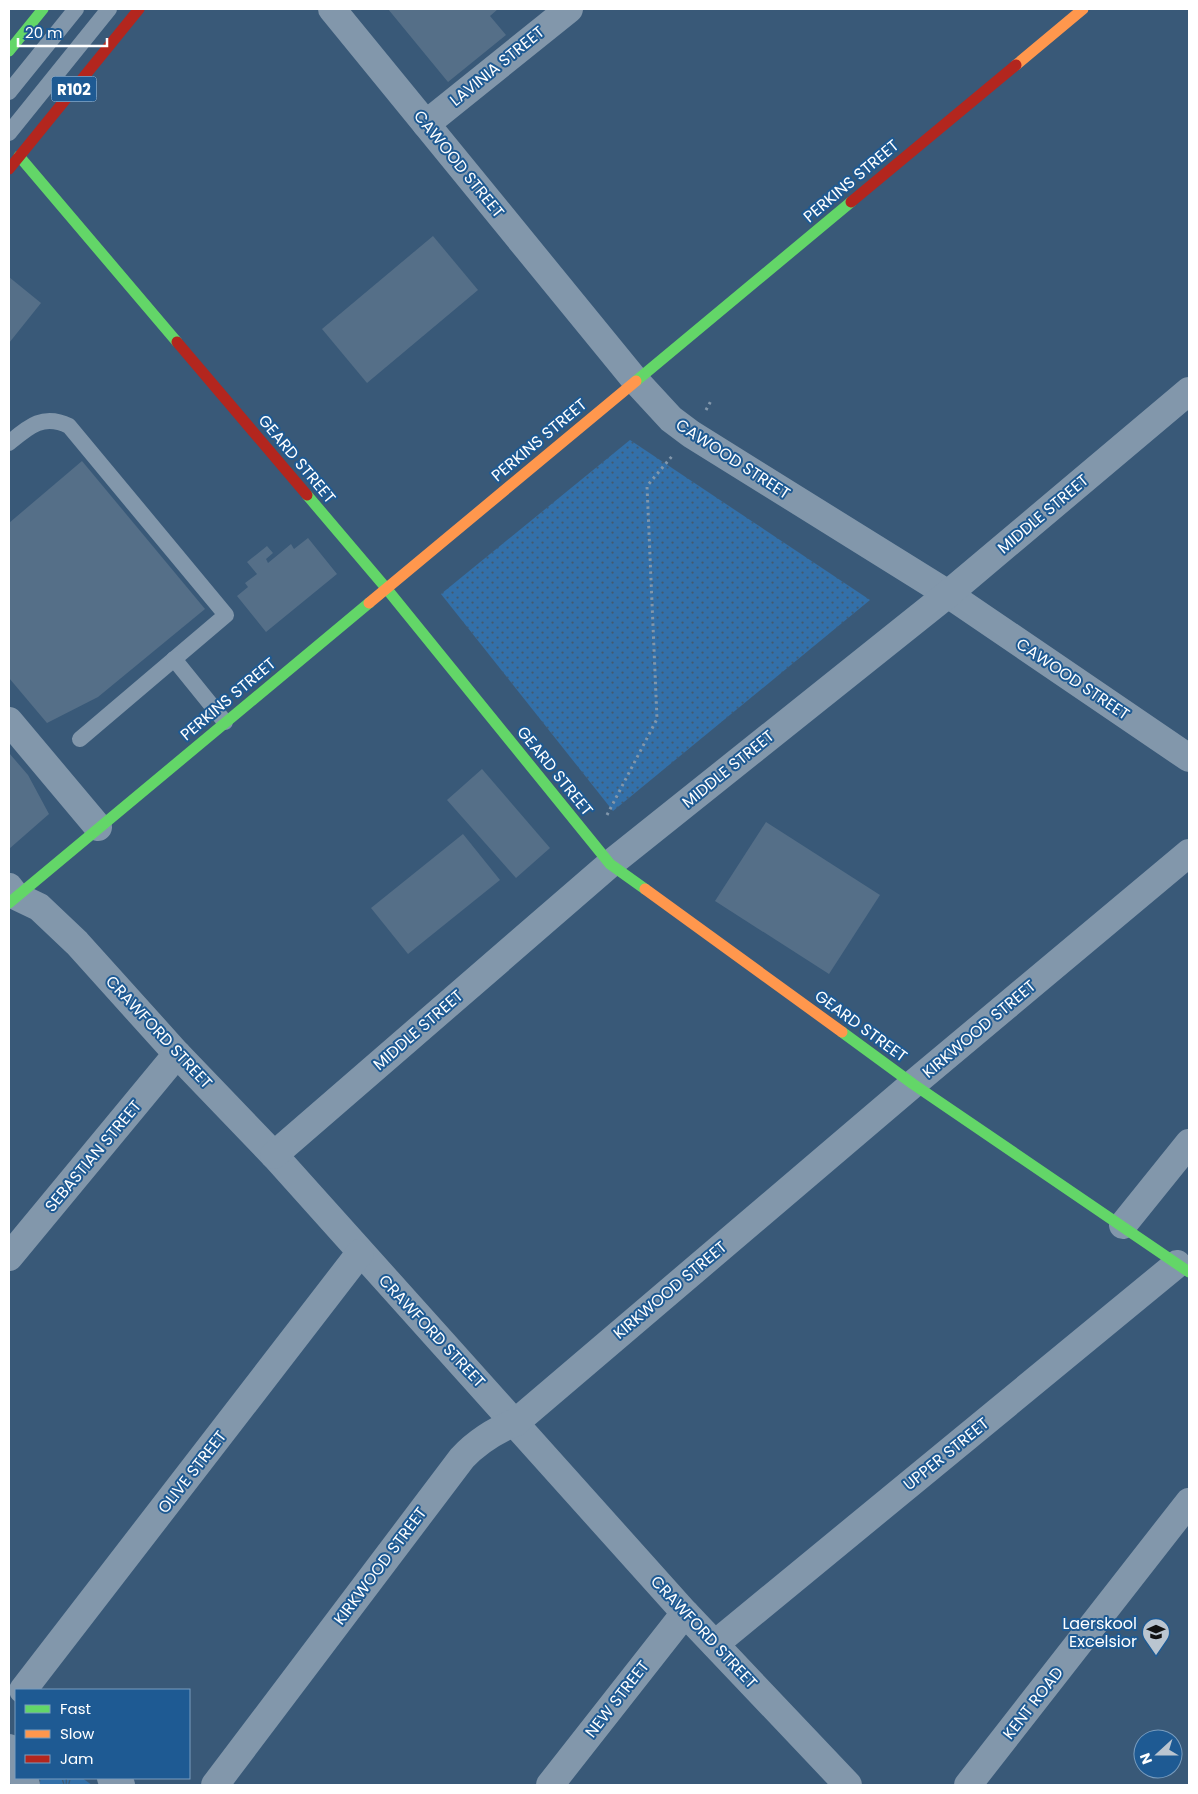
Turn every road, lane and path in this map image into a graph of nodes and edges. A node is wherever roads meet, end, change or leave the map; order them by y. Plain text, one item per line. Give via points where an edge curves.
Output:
1 (44, 9) edge
2 (76, 9) edge
3 (109, 9) edge
4 (139, 9) edge
5 (332, 9) edge
6 (568, 9) edge
7 (1083, 9) edge
8 (9, 51) edge
9 (9, 92) edge
10 (426, 124) junction
11 (9, 133) edge
12 (19, 156) junction
13 (9, 169) edge
14 (635, 380) junction
15 (1189, 391) edge
16 (712, 399) dead end
17 (691, 434) junction
18 (9, 443) edge
19 (386, 588) junction
20 (948, 594) junction
21 (174, 659) junction
22 (9, 721) edge
23 (224, 722) junction
24 (80, 739) dead end
25 (1189, 758) edge
26 (98, 827) junction
27 (592, 843) junction
28 (1189, 853) edge
29 (610, 864) junction
30 (11, 895) edge
31 (177, 1054) junction
32 (913, 1084) junction
33 (1189, 1143) edge
34 (274, 1155) junction
35 (1123, 1225) junction
36 (360, 1253) junction
37 (9, 1257) edge
38 (1183, 1268) edge
39 (516, 1422) junction
40 (1189, 1502) edge
41 (685, 1613) junction
42 (715, 1644) junction
43 (26, 1689) edge
44 (9, 1748) edge
45 (15, 1762) edge
46 (215, 1785) edge
47 (550, 1785) edge
48 (848, 1785) edge
49 (968, 1785) edge

1 - 8 street
2 - 9 lane
3 - 11 lane
4 - 12 street, R102
5 - 10 street, CAWOOD STREET
6 - 10 street, LAVINIA STREET
7 - 14 street, PERKINS STREET
10 - 14 street, CAWOOD STREET
12 - 13 street, R102
12 - 19 street, GEARD STREET
14 - 17 street, CAWOOD STREET
14 - 19 street, PERKINS STREET
15 - 20 street, MIDDLE STREET
16 - 17 path
17 - 20 street, CAWOOD STREET
17 - 27 path via 647,486 657,718
18 - 21 lane via 39,421 69,426 226,615
19 - 23 street, PERKINS STREET
19 - 27 street, GEARD STREET
20 - 25 street, CAWOOD STREET
20 - 29 street, MIDDLE STREET
21 - 23 lane
21 - 24 lane
22 - 26 street
23 - 26 street, PERKINS STREET
26 - 30 street, PERKINS STREET
27 - 29 street, GEARD STREET
28 - 32 street, KIRKWOOD STREET
29 - 32 street, GEARD STREET
29 - 34 street, MIDDLE STREET
30 - 31 street, CRAWFORD STREET via 39,907 58,923
31 - 34 street, CRAWFORD STREET
31 - 37 street, SEBASTIAN STREET
32 - 35 street, GEARD STREET
32 - 39 street, KIRKWOOD STREET
33 - 35 street
34 - 36 street, CRAWFORD STREET
35 - 38 street, GEARD STREET
36 - 39 street, CRAWFORD STREET
36 - 43 street, OLIVE STREET
38 - 42 street, UPPER STREET
39 - 41 street, CRAWFORD STREET
39 - 46 street, KIRKWOOD STREET via 494,1431 462,1458
40 - 49 street, KENT ROAD
41 - 42 street, CRAWFORD STREET
41 - 47 street, NEW STREET
42 - 48 street, CRAWFORD STREET
44 - 45 street

